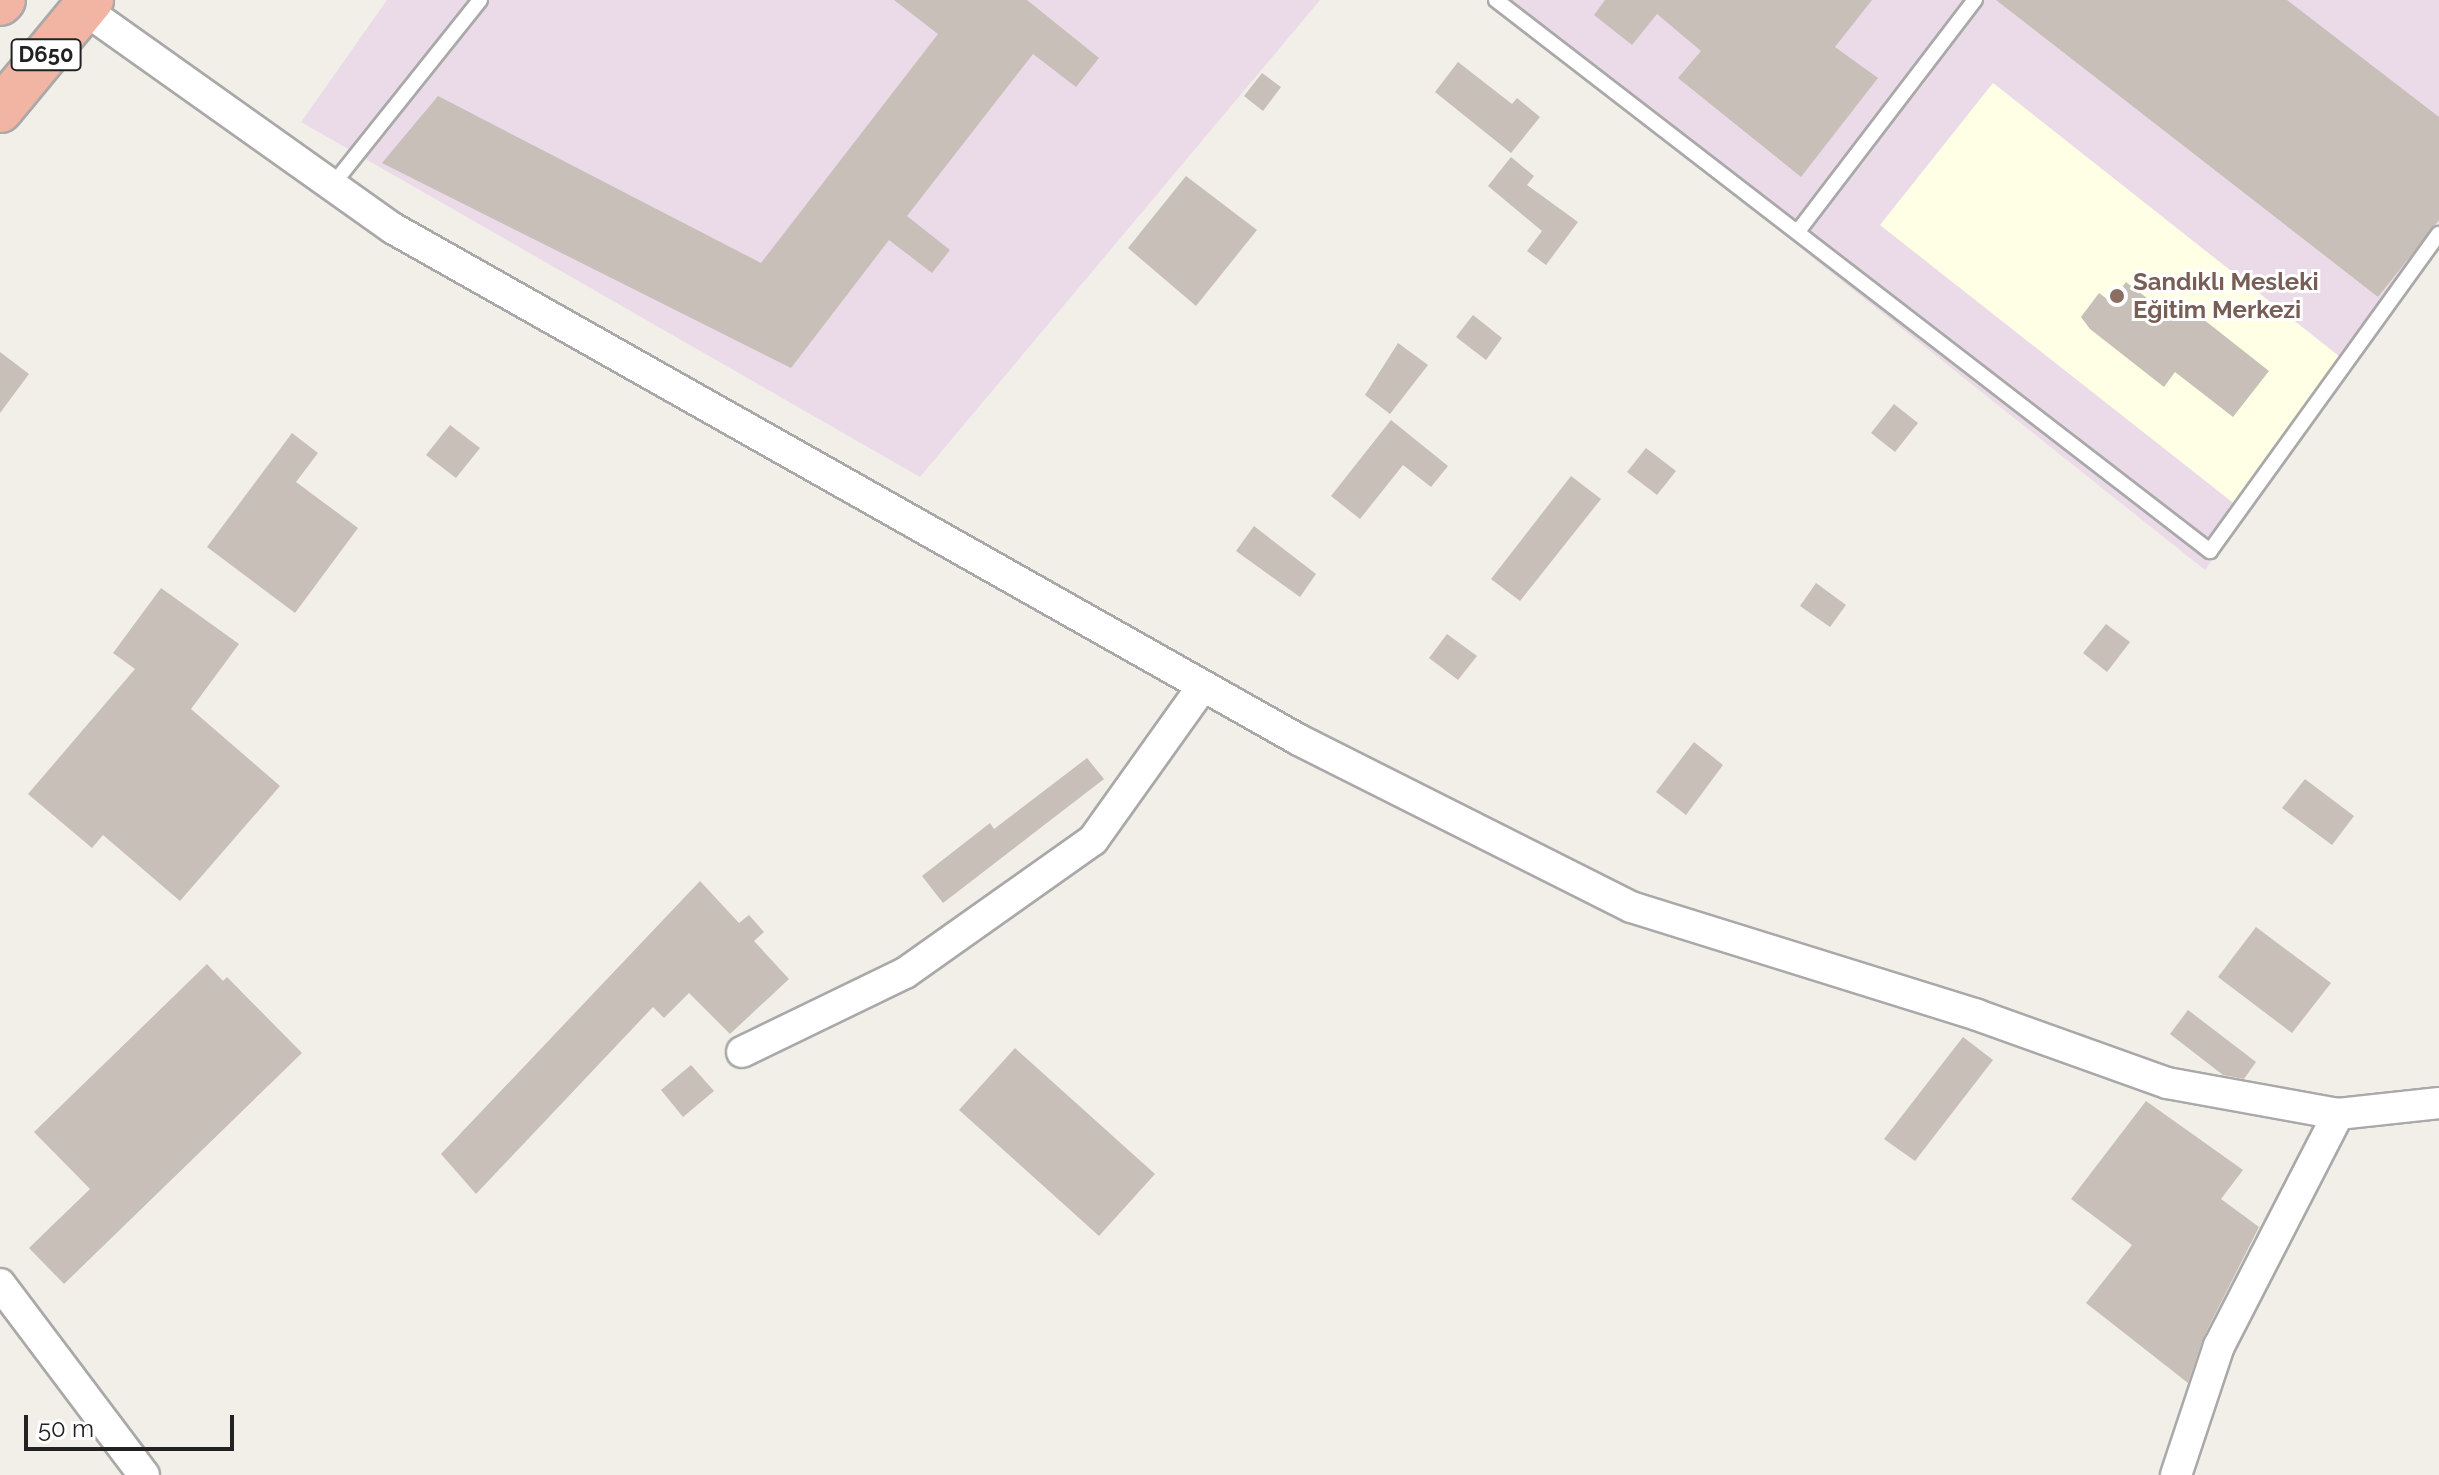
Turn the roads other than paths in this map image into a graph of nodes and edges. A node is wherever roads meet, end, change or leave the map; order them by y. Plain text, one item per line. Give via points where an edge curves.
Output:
1 (480, 0) edge
2 (1496, 0) edge
3 (1975, 0) edge
4 (88, 4) edge
5 (0, 110) edge
6 (334, 183) junction
7 (1799, 230) junction
8 (2439, 234) edge
9 (1202, 687) junction
10 (742, 1052) dead end
11 (2439, 1103) edge
12 (2338, 1114) junction
13 (0, 1284) edge
14 (144, 1475) edge
15 (2176, 1475) edge

1 - 6 lane
2 - 7 lane
3 - 7 lane
4 - 5 highway, D650
4 - 6 street
6 - 9 street via 394,229 864,490
7 - 8 lane via 2210,551
9 - 10 street via 1093,840 905,973
9 - 12 street via 1631,907 1977,1015 2167,1083
11 - 12 street
12 - 15 street via 2219,1346
13 - 14 street

